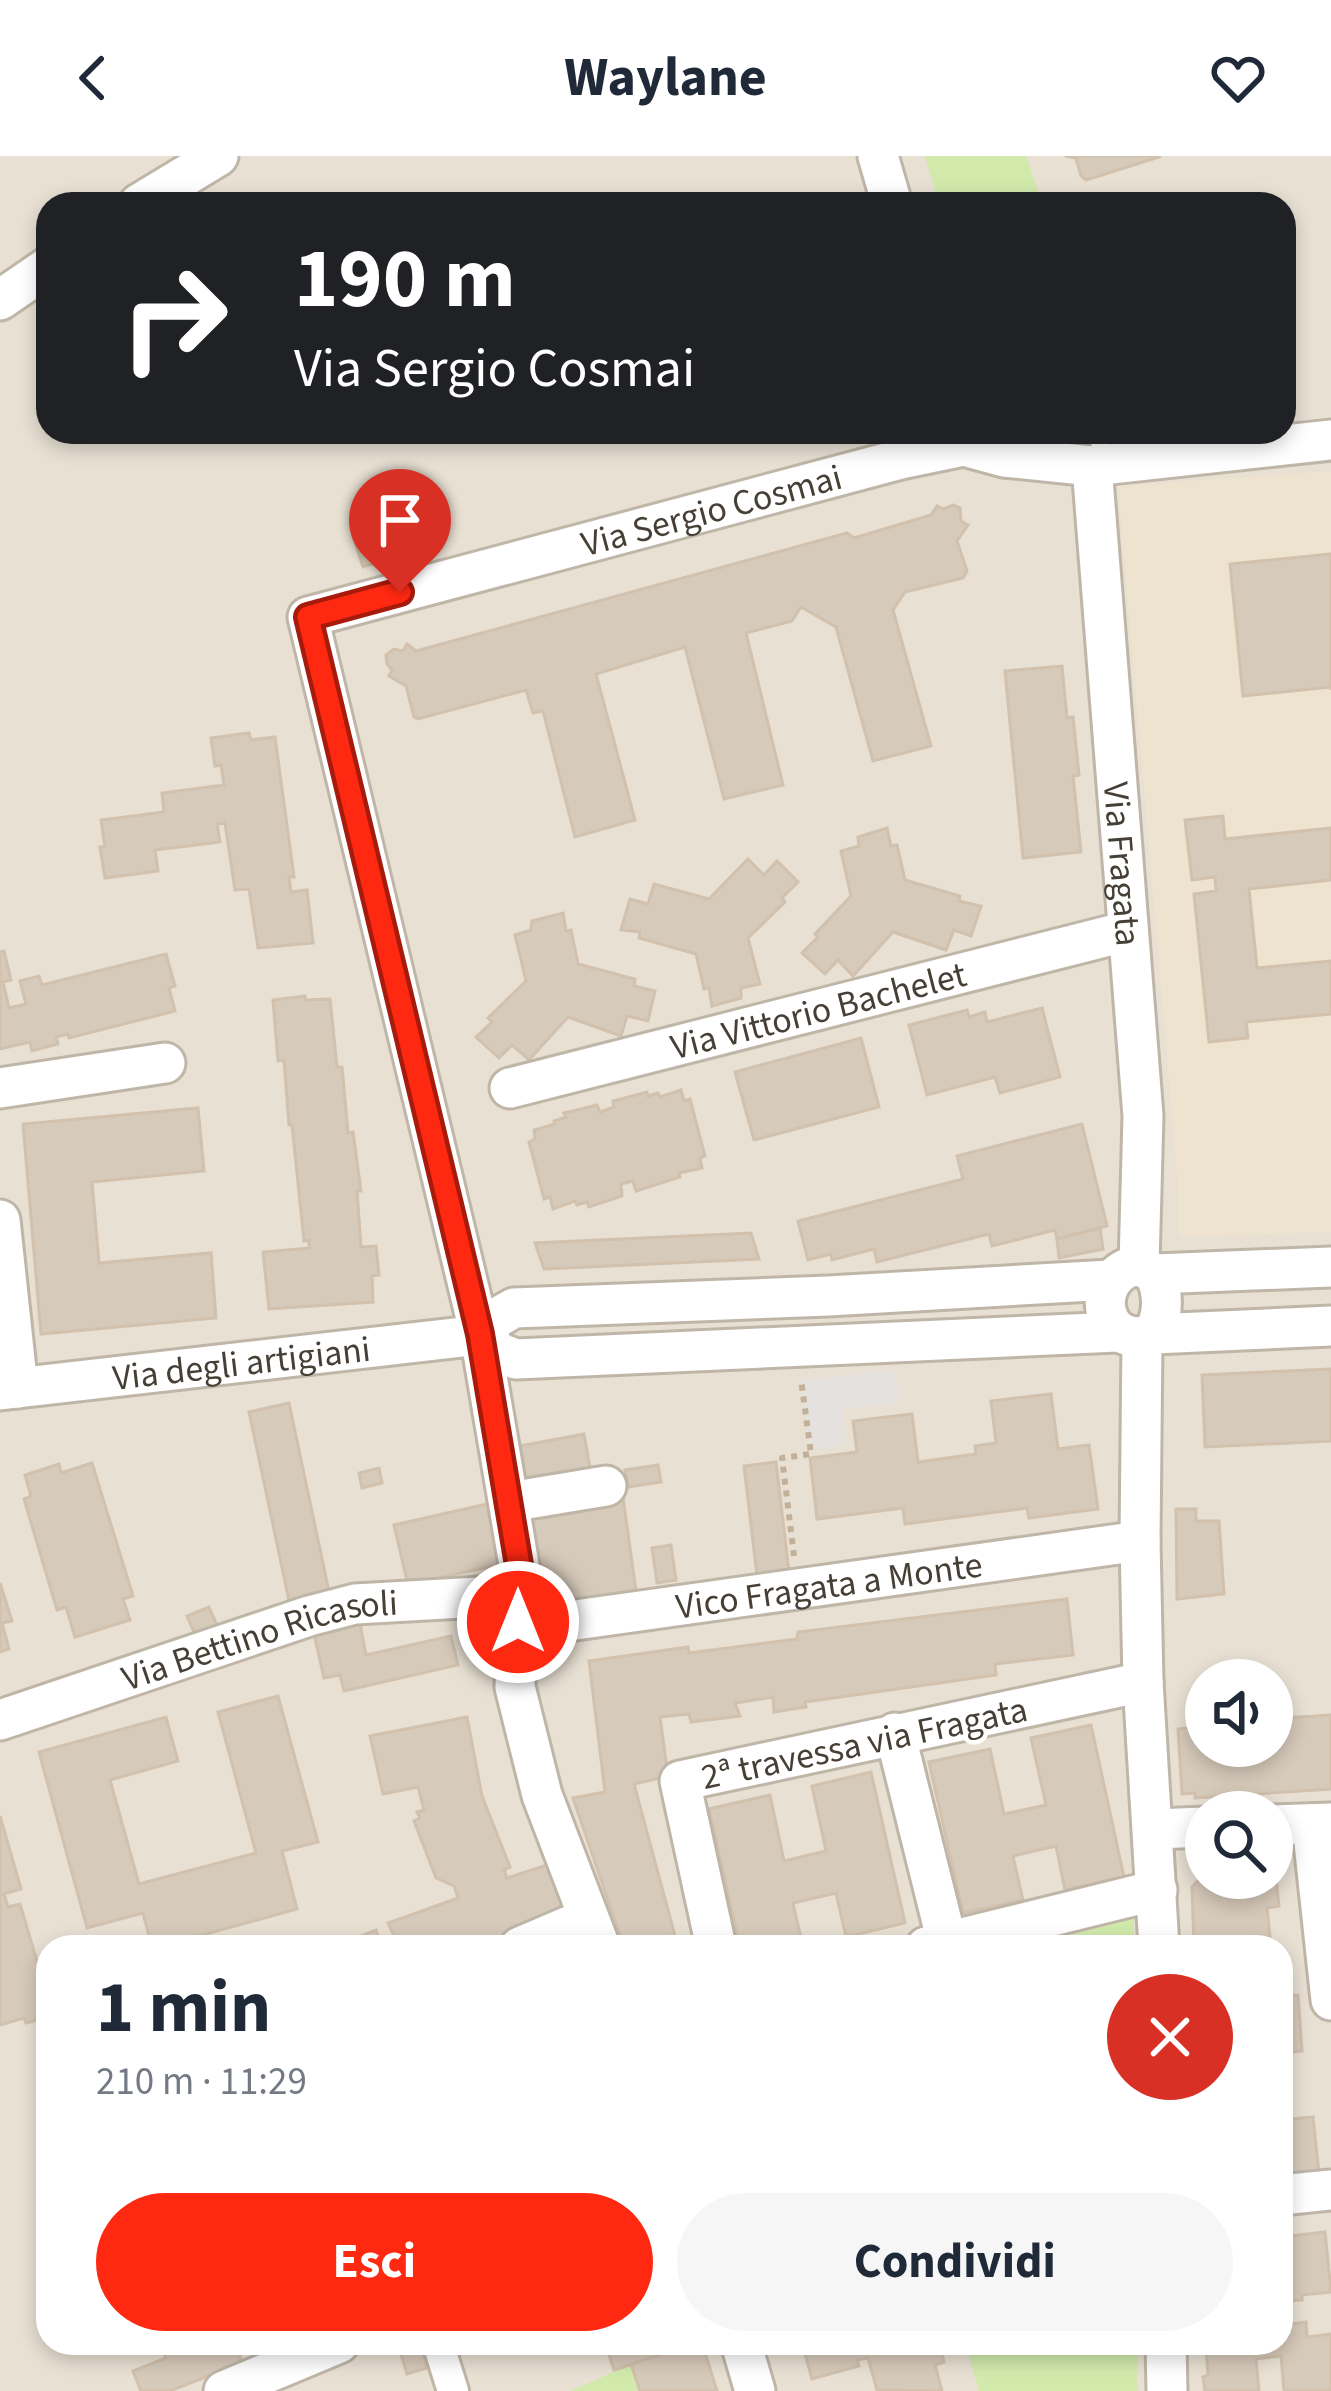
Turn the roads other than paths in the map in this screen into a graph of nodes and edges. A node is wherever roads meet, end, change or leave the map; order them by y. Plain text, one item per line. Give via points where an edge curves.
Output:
1 (218, 156) edge
2 (878, 156) edge
3 (152, 182) edge
4 (888, 192) edge
5 (36, 275) edge
6 (0, 300) edge
7 (1331, 440) edge
8 (1296, 442) edge
9 (947, 444) edge
10 (974, 444) edge
11 (1264, 444) edge
12 (1098, 454) edge
13 (1128, 931) junction
14 (165, 1063) dead end
15 (0, 1088) edge
16 (511, 1088) dead end
17 (0, 1220) edge
18 (1331, 1268) edge
19 (1135, 1273) junction
20 (828, 1296) junction
21 (1331, 1326) edge
22 (480, 1334) junction
23 (1137, 1334) junction
24 (814, 1346) junction
25 (9, 1389) edge
26 (606, 1486) dead end
27 (509, 1502) junction
28 (1140, 1541) junction
29 (518, 1622) junction
30 (1143, 1682) junction
31 (0, 1720) edge
32 (895, 1733) junction
33 (1321, 1823) edge
34 (1185, 1828) edge
35 (1154, 1829) junction
36 (1157, 1890) junction
37 (594, 1932) edge
38 (713, 1935) edge
39 (935, 1935) edge
40 (974, 1935) edge
41 (1159, 1935) edge
42 (1331, 2000) edge
43 (1331, 2190) edge
44 (1293, 2194) edge
45 (310, 2355) edge
46 (442, 2355) edge
47 (744, 2355) edge
48 (1166, 2355) edge
49 (224, 2391) edge
50 (453, 2391) edge
51 (755, 2391) edge
52 (1167, 2391) edge

1 - 3 street
2 - 4 street
5 - 6 street
7 - 8 street, Via Sergio Cosmai
9 - 22 street, Via Sergio Cosmai via 308,617
10 - 12 street, Via Sergio Cosmai via 1004,457
11 - 12 street, Via Sergio Cosmai
12 - 13 street, Via Fragata
13 - 16 street, Via Vittorio Bachelet
13 - 19 street, Via Fragata via 1143,1117
14 - 15 street
17 - 25 street
18 - 19 street, Via degli artigiani
19 - 20 street, Via degli artigiani
19 - 23 street via 1162,1298 1162,1312
19 - 23 street via 1106,1292 1106,1304
20 - 22 street, Via degli artigiani via 514,1308
20 - 24 street
21 - 23 street
22 - 24 street via 516,1359
22 - 25 street, Via degli artigiani
22 - 27 street
23 - 24 street
23 - 28 street
26 - 27 street
27 - 29 street
28 - 29 street, Vico Fragata a Monte
28 - 30 street
29 - 31 street, Via Bettino Ricasoli via 481,1597 355,1604
29 - 37 street via 515,1687 542,1795
30 - 32 street, 2ª travessa via Fragata
30 - 35 street
32 - 38 street, 2ª travessa via Fragata via 680,1781
32 - 39 street
33 - 42 street
34 - 35 street
35 - 36 street
36 - 40 street
36 - 41 street
43 - 44 street
45 - 49 street
46 - 50 street
47 - 51 street
48 - 52 street

